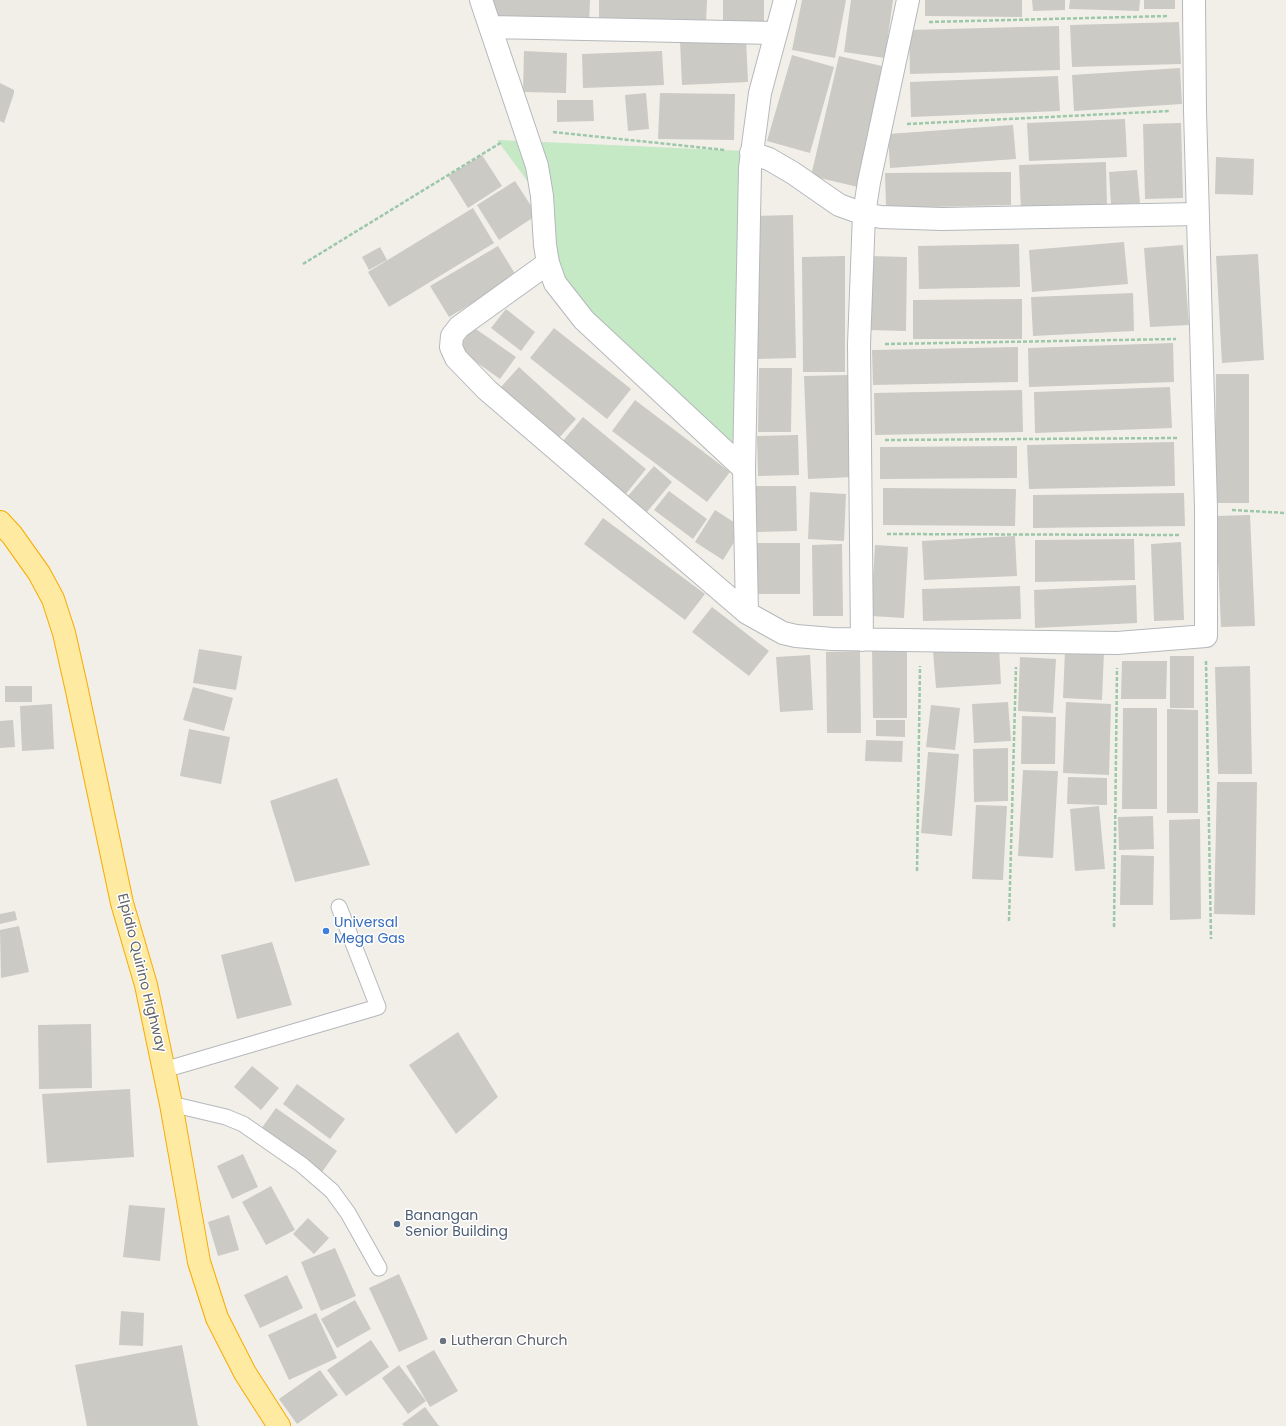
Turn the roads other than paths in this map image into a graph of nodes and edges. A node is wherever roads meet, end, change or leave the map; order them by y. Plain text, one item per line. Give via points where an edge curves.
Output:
1 (481, 0) edge
2 (785, 0) edge
3 (908, 0) edge
4 (1194, 8) edge
5 (491, 27) junction
6 (775, 33) junction
7 (751, 153) junction
8 (864, 214) junction
9 (1198, 214) junction
10 (548, 263) junction
11 (744, 469) junction
12 (0, 522) edge
13 (747, 613) junction
14 (862, 640) junction
15 (339, 907) dead end
16 (164, 1070) junction
17 (171, 1104) junction
18 (379, 1268) dead end
19 (280, 1426) edge

1 - 5 street
2 - 6 street
3 - 8 street
4 - 9 street
5 - 6 street
5 - 10 street via 537,166
6 - 7 street via 760,93
7 - 8 street via 769,159 793,173 834,202
7 - 11 street
8 - 9 street via 895,218 942,219
8 - 14 street via 859,345
9 - 14 street via 1206,508 1206,636 1117,643
10 - 11 street via 555,283 584,320
10 - 13 street via 459,327 452,336 451,347 456,358 486,390
11 - 13 street
12 - 16 highway, Elpidio Quirino Highway via 39,573 53,598 64,633 122,903 146,984
13 - 14 street via 783,633
15 - 16 lane via 378,1007
16 - 17 highway, Elpidio Quirino Highway
17 - 18 lane via 226,1117 243,1124 302,1165 332,1191 348,1213
17 - 19 highway, Elpidio Quirino Highway via 199,1262 217,1318 245,1373

